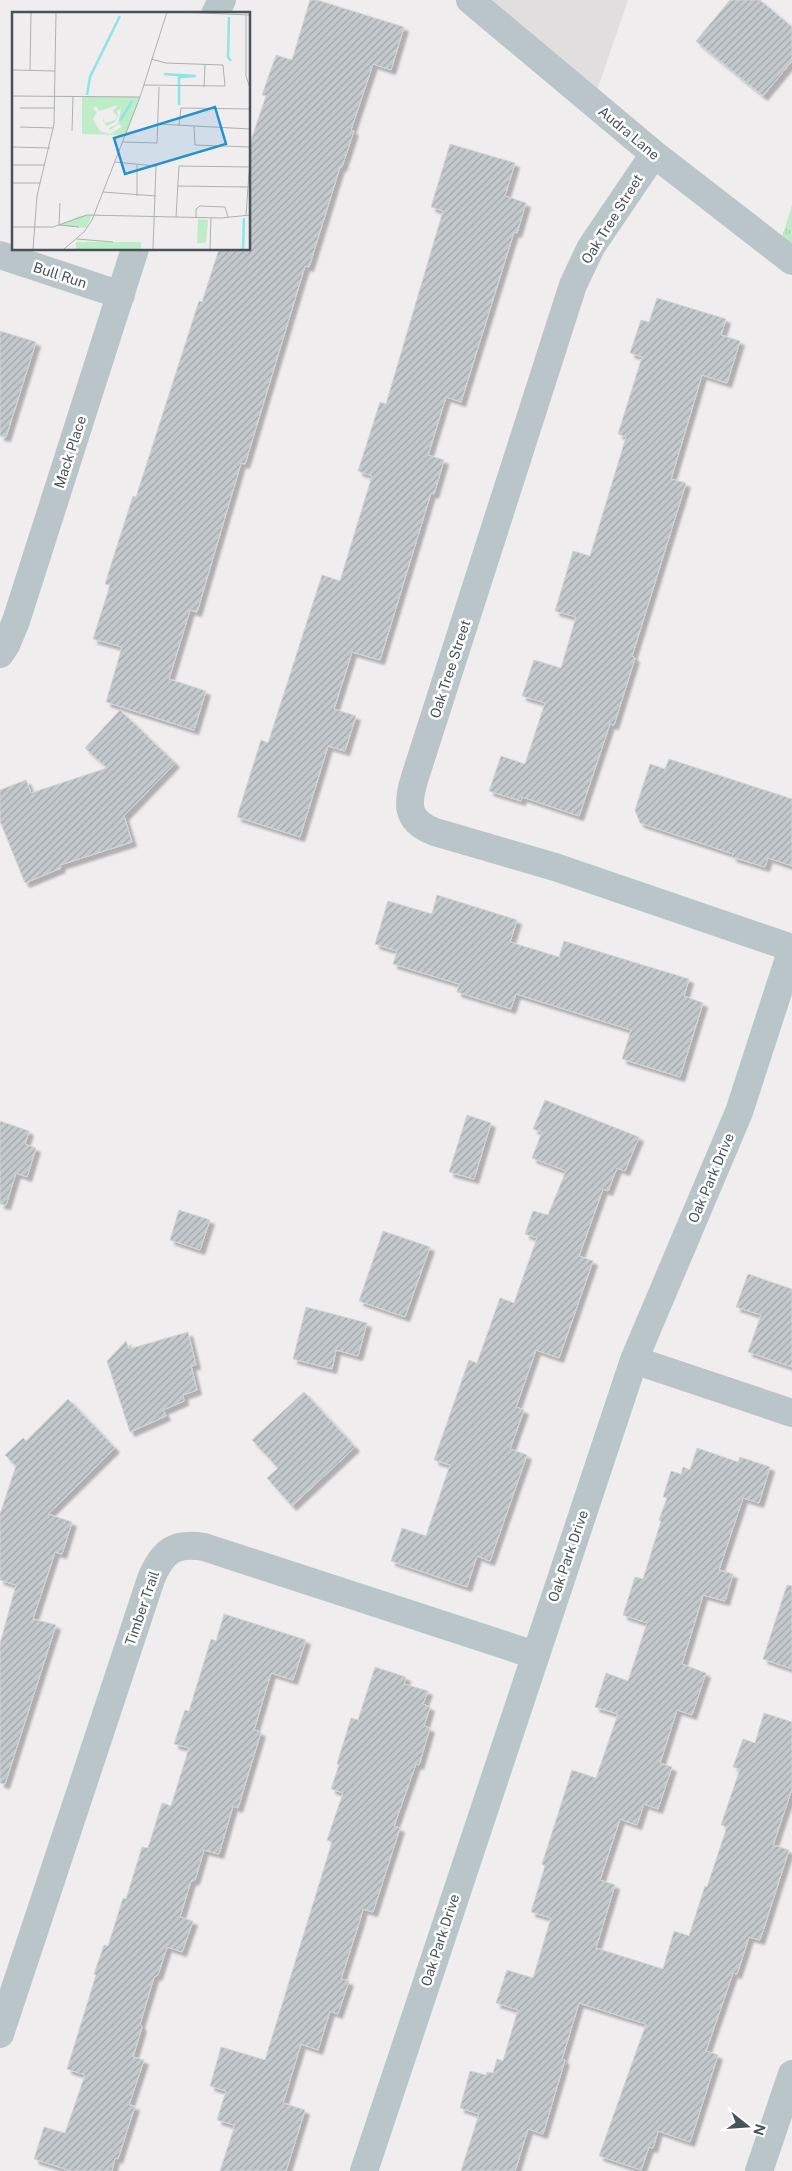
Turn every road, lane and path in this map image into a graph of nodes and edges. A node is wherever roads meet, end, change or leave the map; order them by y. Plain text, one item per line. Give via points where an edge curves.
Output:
1 (222, 0) edge
2 (470, 0) edge
3 (216, 12) edge
4 (654, 154) junction
5 (135, 250) edge
6 (0, 255) edge
7 (792, 261) edge
8 (121, 295) junction
9 (0, 654) edge
10 (792, 949) edge
11 (634, 1360) junction
12 (792, 1413) edge
13 (535, 1655) junction
14 (0, 2034) edge
15 (792, 2074) edge
16 (364, 2171) edge
17 (760, 2171) edge

1 - 3 street
2 - 4 street, Audra Lane
4 - 7 street, Audra Lane
4 - 10 street, Oak Tree Street via 591,247 573,285 415,777 409,807 420,826 435,832 555,867
5 - 8 street, Mack Place
6 - 8 street, Bull Run
8 - 9 street, Mack Place via 16,621
10 - 11 street, Oak Park Drive via 739,1112
11 - 12 street
11 - 13 street, Oak Park Drive
13 - 14 street, Timber Trail via 204,1547 181,1546 170,1550 155,1567
13 - 16 street, Oak Park Drive
15 - 17 street

